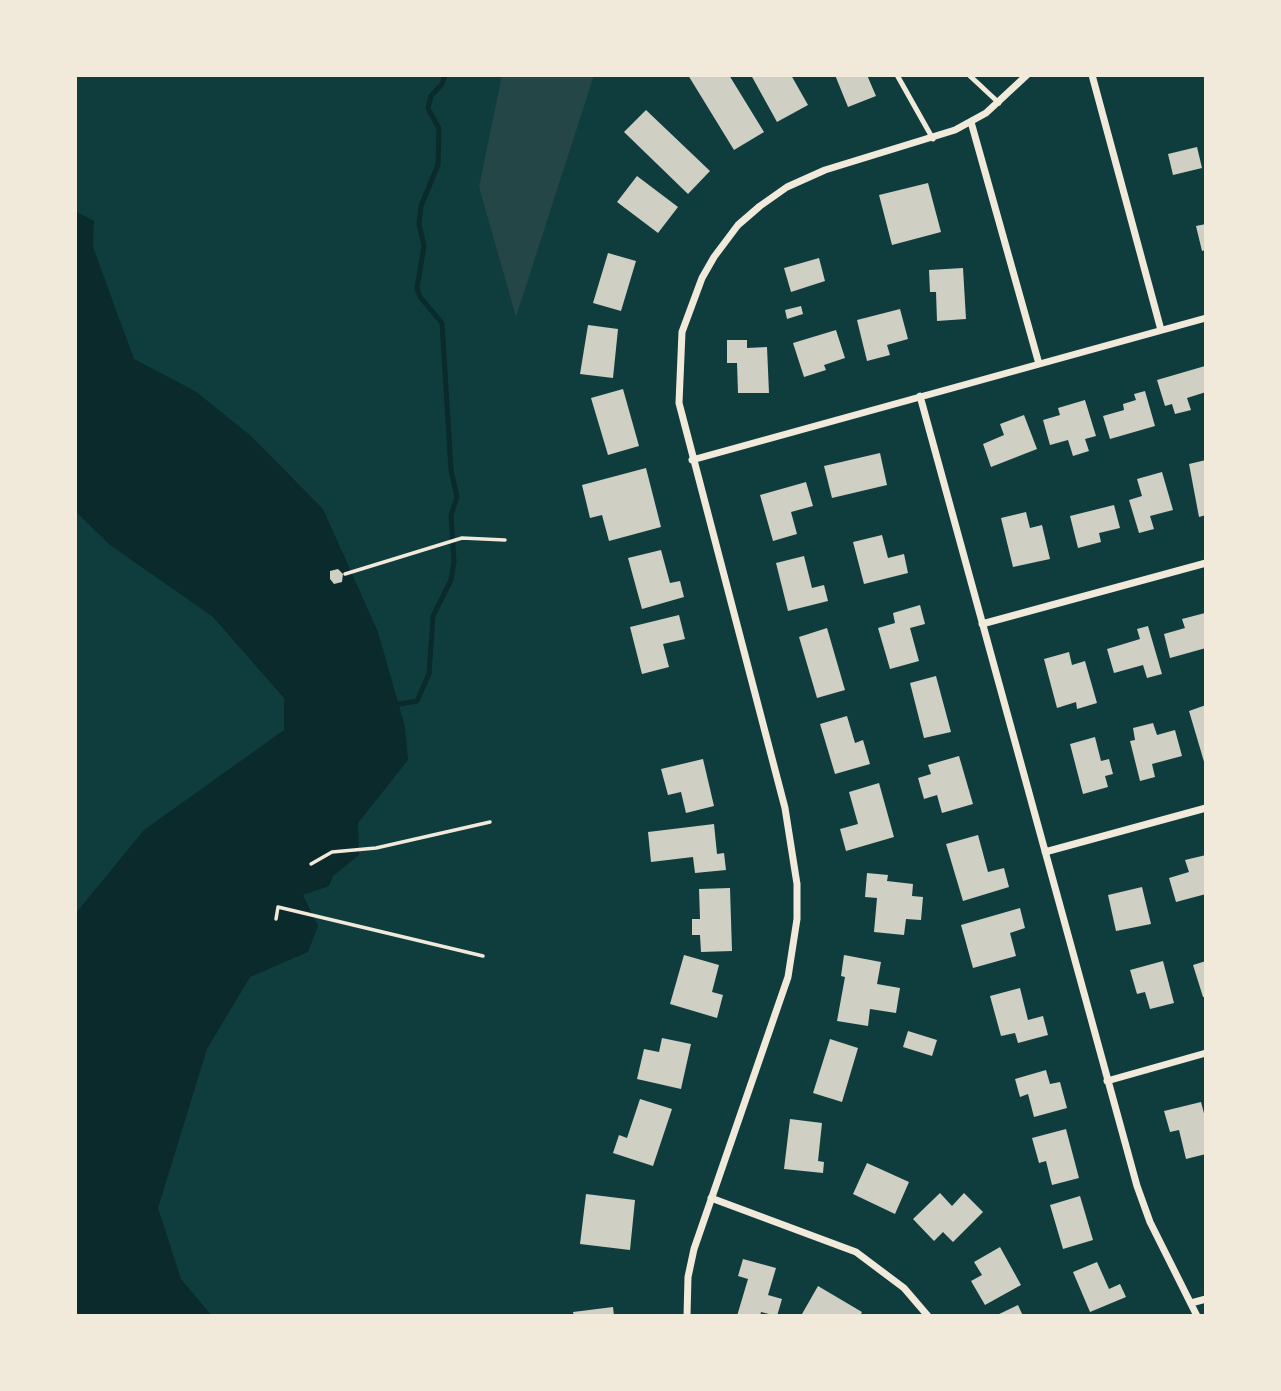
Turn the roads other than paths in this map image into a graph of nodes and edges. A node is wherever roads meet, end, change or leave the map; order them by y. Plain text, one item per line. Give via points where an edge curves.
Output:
1 (897, 75) edge
2 (969, 75) edge
3 (1027, 75) edge
4 (1092, 75) edge
5 (999, 103) junction
6 (971, 122) junction
7 (933, 139) junction
8 (1206, 318) edge
9 (1161, 330) junction
10 (1039, 364) junction
11 (920, 396) junction
12 (692, 460) junction
13 (1206, 563) edge
14 (982, 624) junction
15 (1206, 808) edge
16 (1045, 852) junction
17 (1206, 1054) edge
18 (1107, 1081) junction
19 (711, 1198) junction
20 (1206, 1299) edge
21 (1191, 1303) junction
22 (687, 1316) edge
23 (928, 1316) edge
24 (1197, 1316) edge

1 - 7 lane
2 - 5 lane
3 - 5 street
4 - 9 street
5 - 6 street
6 - 7 street
6 - 10 street
7 - 12 street via 825,170 787,187 738,225 702,278 682,332 679,403
8 - 9 street
9 - 10 street
10 - 11 street
11 - 12 street
11 - 14 street
12 - 19 street via 785,808 797,884 788,977
13 - 14 street
14 - 16 street
15 - 16 street
16 - 18 street
17 - 18 street
18 - 21 street via 1150,1222
19 - 22 street via 688,1277
19 - 23 street via 856,1252 904,1288
20 - 21 street
21 - 24 street

